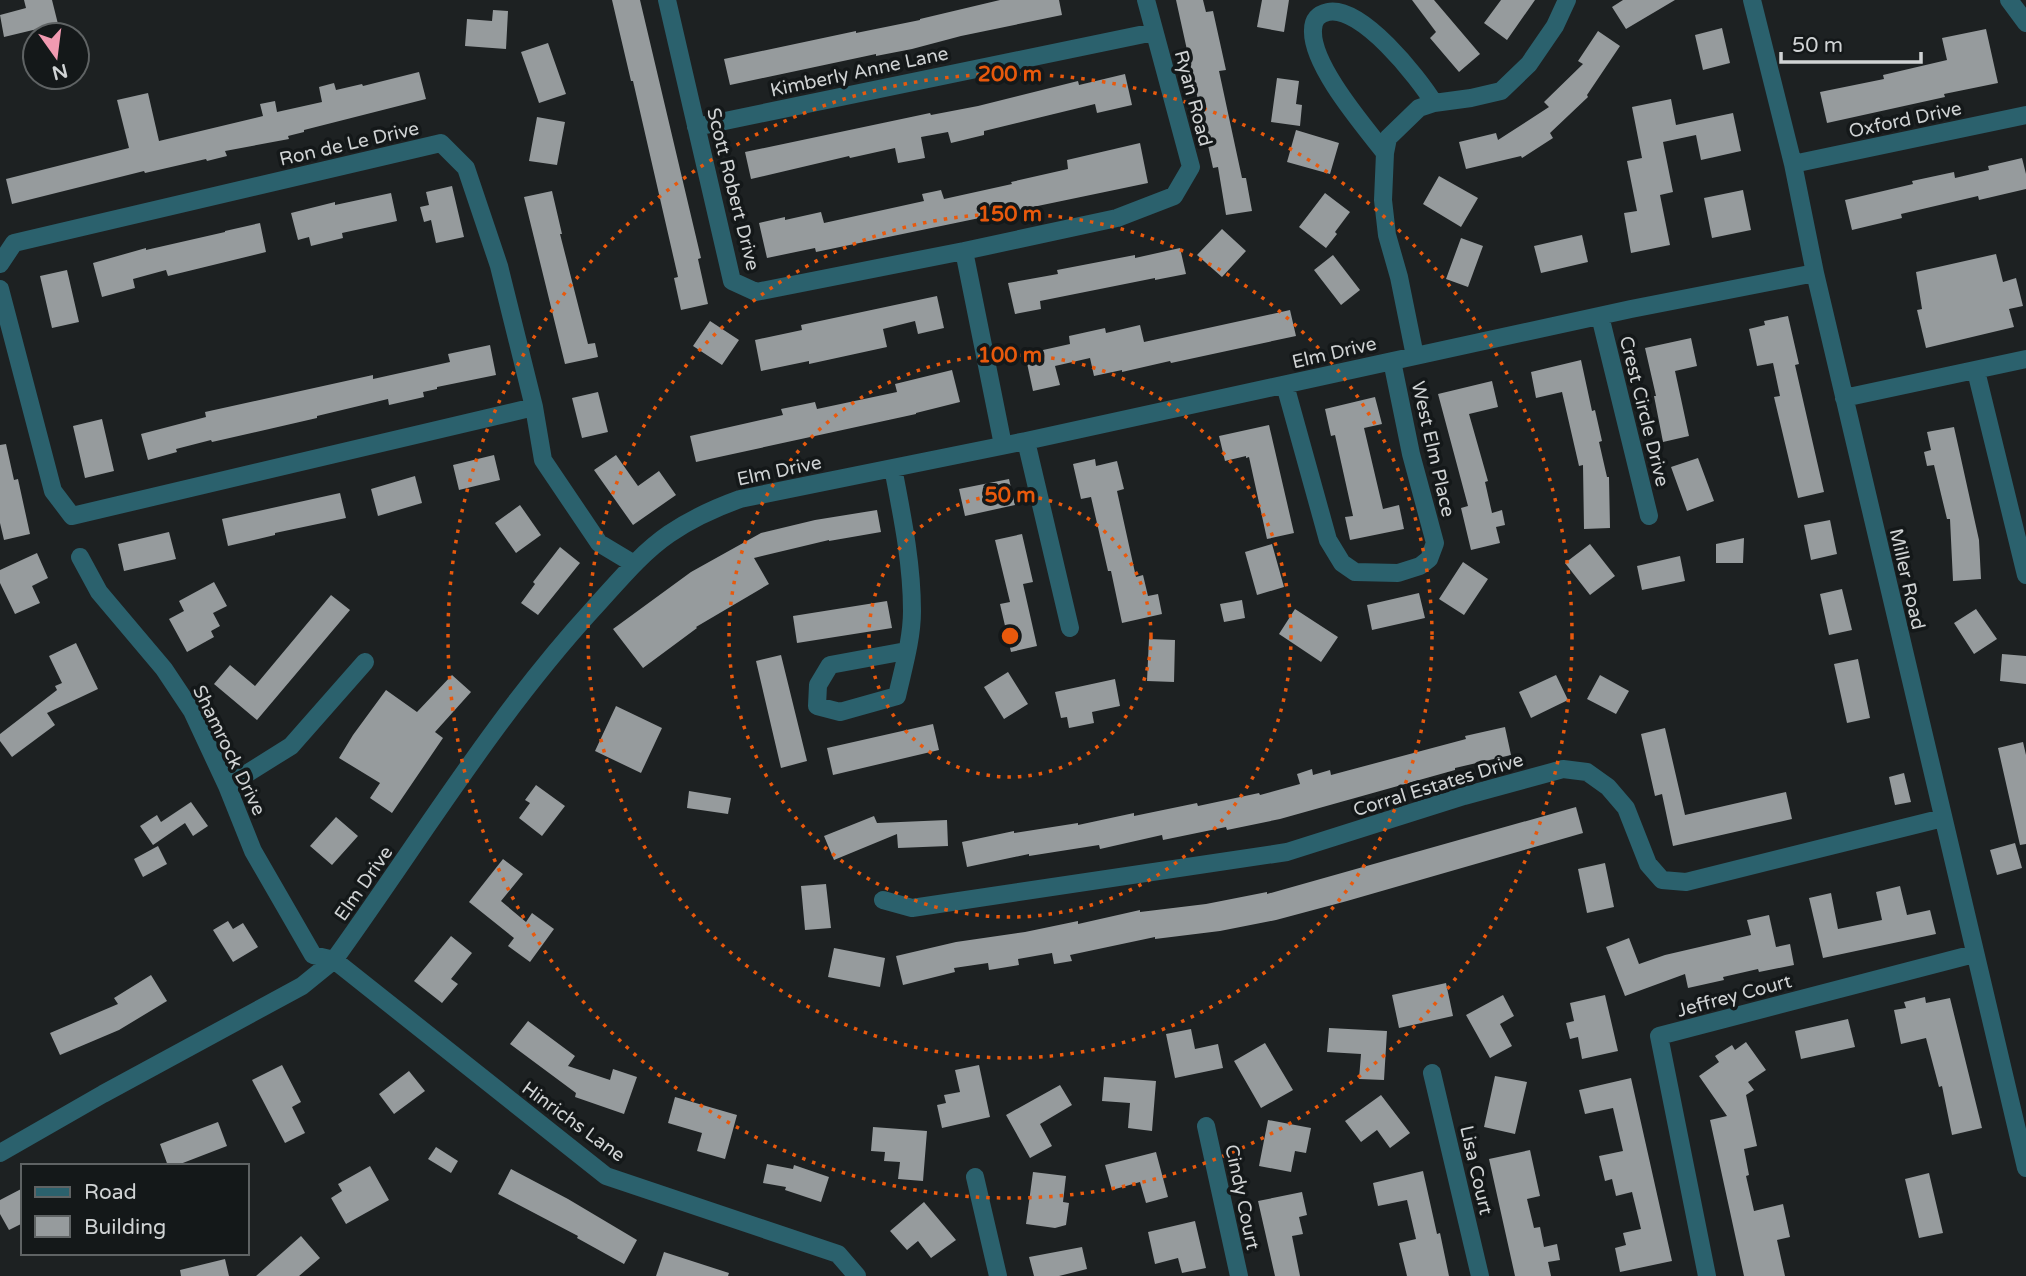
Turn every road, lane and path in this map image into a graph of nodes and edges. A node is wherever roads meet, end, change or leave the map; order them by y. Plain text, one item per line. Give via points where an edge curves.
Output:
1 (667, 0) edge
2 (1146, 0) edge
3 (1567, 0) edge
4 (1752, 0) edge
5 (2010, 0) edge
6 (2026, 23) edge
7 (1154, 32) junction
8 (1434, 103) junction
9 (2026, 115) edge
10 (696, 127) junction
11 (1385, 153) junction
12 (1793, 164) junction
13 (964, 251) junction
14 (0, 264) edge
15 (1815, 273) junction
16 (0, 289) edge
17 (1600, 316) junction
18 (1415, 356) junction
19 (2026, 359) edge
20 (1392, 361) junction
21 (1976, 371) junction
22 (1285, 385) junction
23 (1844, 398) junction
24 (534, 407) junction
25 (1026, 441) junction
26 (1003, 445) junction
27 (893, 468) junction
28 (1649, 516) dead end
29 (80, 556) dead end
30 (634, 564) junction
31 (2026, 575) edge
32 (1070, 628) dead end
33 (906, 650) junction
34 (365, 662) dead end
35 (227, 786) junction
36 (1943, 818) junction
37 (883, 901) dead end
38 (1974, 954) junction
39 (334, 960) junction
40 (1432, 1073) dead end
41 (1206, 1126) dead end
42 (0, 1153) edge
43 (2026, 1168) edge
44 (975, 1177) dead end
45 (857, 1276) edge
46 (998, 1276) edge
47 (1239, 1276) edge
48 (1480, 1276) edge
49 (1707, 1276) edge

1 - 10 street, Scott Robert Drive
2 - 7 street, Ryan Road
3 - 8 street via 1529,64 1502,91
4 - 12 street, Miller Road
5 - 6 street
7 - 10 street, Kimberly Anne Lane
7 - 13 street, Ryan Road via 1191,167 1174,196 1116,218
8 - 11 street via 1419,108 1388,138
8 - 11 street via 1423,84 1363,24 1335,10 1321,13 1312,31 1325,69
9 - 12 street, Oxford Drive
10 - 13 street, Scott Robert Drive via 732,281 757,292
11 - 18 street via 1387,235
12 - 15 street, Miller Road
13 - 26 street
14 - 24 street, Ron de Le Drive via 14,243 441,143 466,168 499,266
15 - 17 street, Elm Drive
15 - 23 street, Miller Road
16 - 24 street via 53,491 72,516
17 - 18 street, Elm Drive
17 - 28 street, Crest Circle Drive
18 - 20 street, Elm Drive
19 - 21 street
20 - 22 street, Elm Drive
20 - 22 street, West Elm Place via 1435,543 1429,559 1398,573 1355,572 1342,563 1328,540
21 - 23 street
21 - 31 street
22 - 25 street, Elm Drive
23 - 36 street, Miller Road
24 - 30 street, Ron de Le Drive via 543,460 599,543
25 - 26 street, Elm Drive
25 - 32 street
26 - 27 street, Elm Drive
27 - 30 street, Elm Drive via 740,499 706,512 668,535
27 - 33 street via 909,562 912,613
29 - 35 street, Shamrock Drive via 99,592 164,669 192,711
30 - 39 street, Elm Drive via 568,636 499,723
33 - 33 street via 830,665 818,685 817,706 841,712 897,696
34 - 35 street via 291,746
35 - 39 street, Shamrock Drive via 253,851 313,955
36 - 37 street, Corral Estates Drive via 1686,882 1662,880 1648,864 1626,808 1608,787 1587,772 1563,769 1287,852 912,908
36 - 38 street, Miller Road
38 - 43 street, Miller Road
38 - 49 street, Jeffrey Court via 1660,1037
39 - 42 street, Elm Drive via 302,986
39 - 45 street, Hinrichs Lane via 606,1176 838,1254
40 - 48 street, Lisa Court
41 - 47 street, Cindy Court
44 - 46 street

